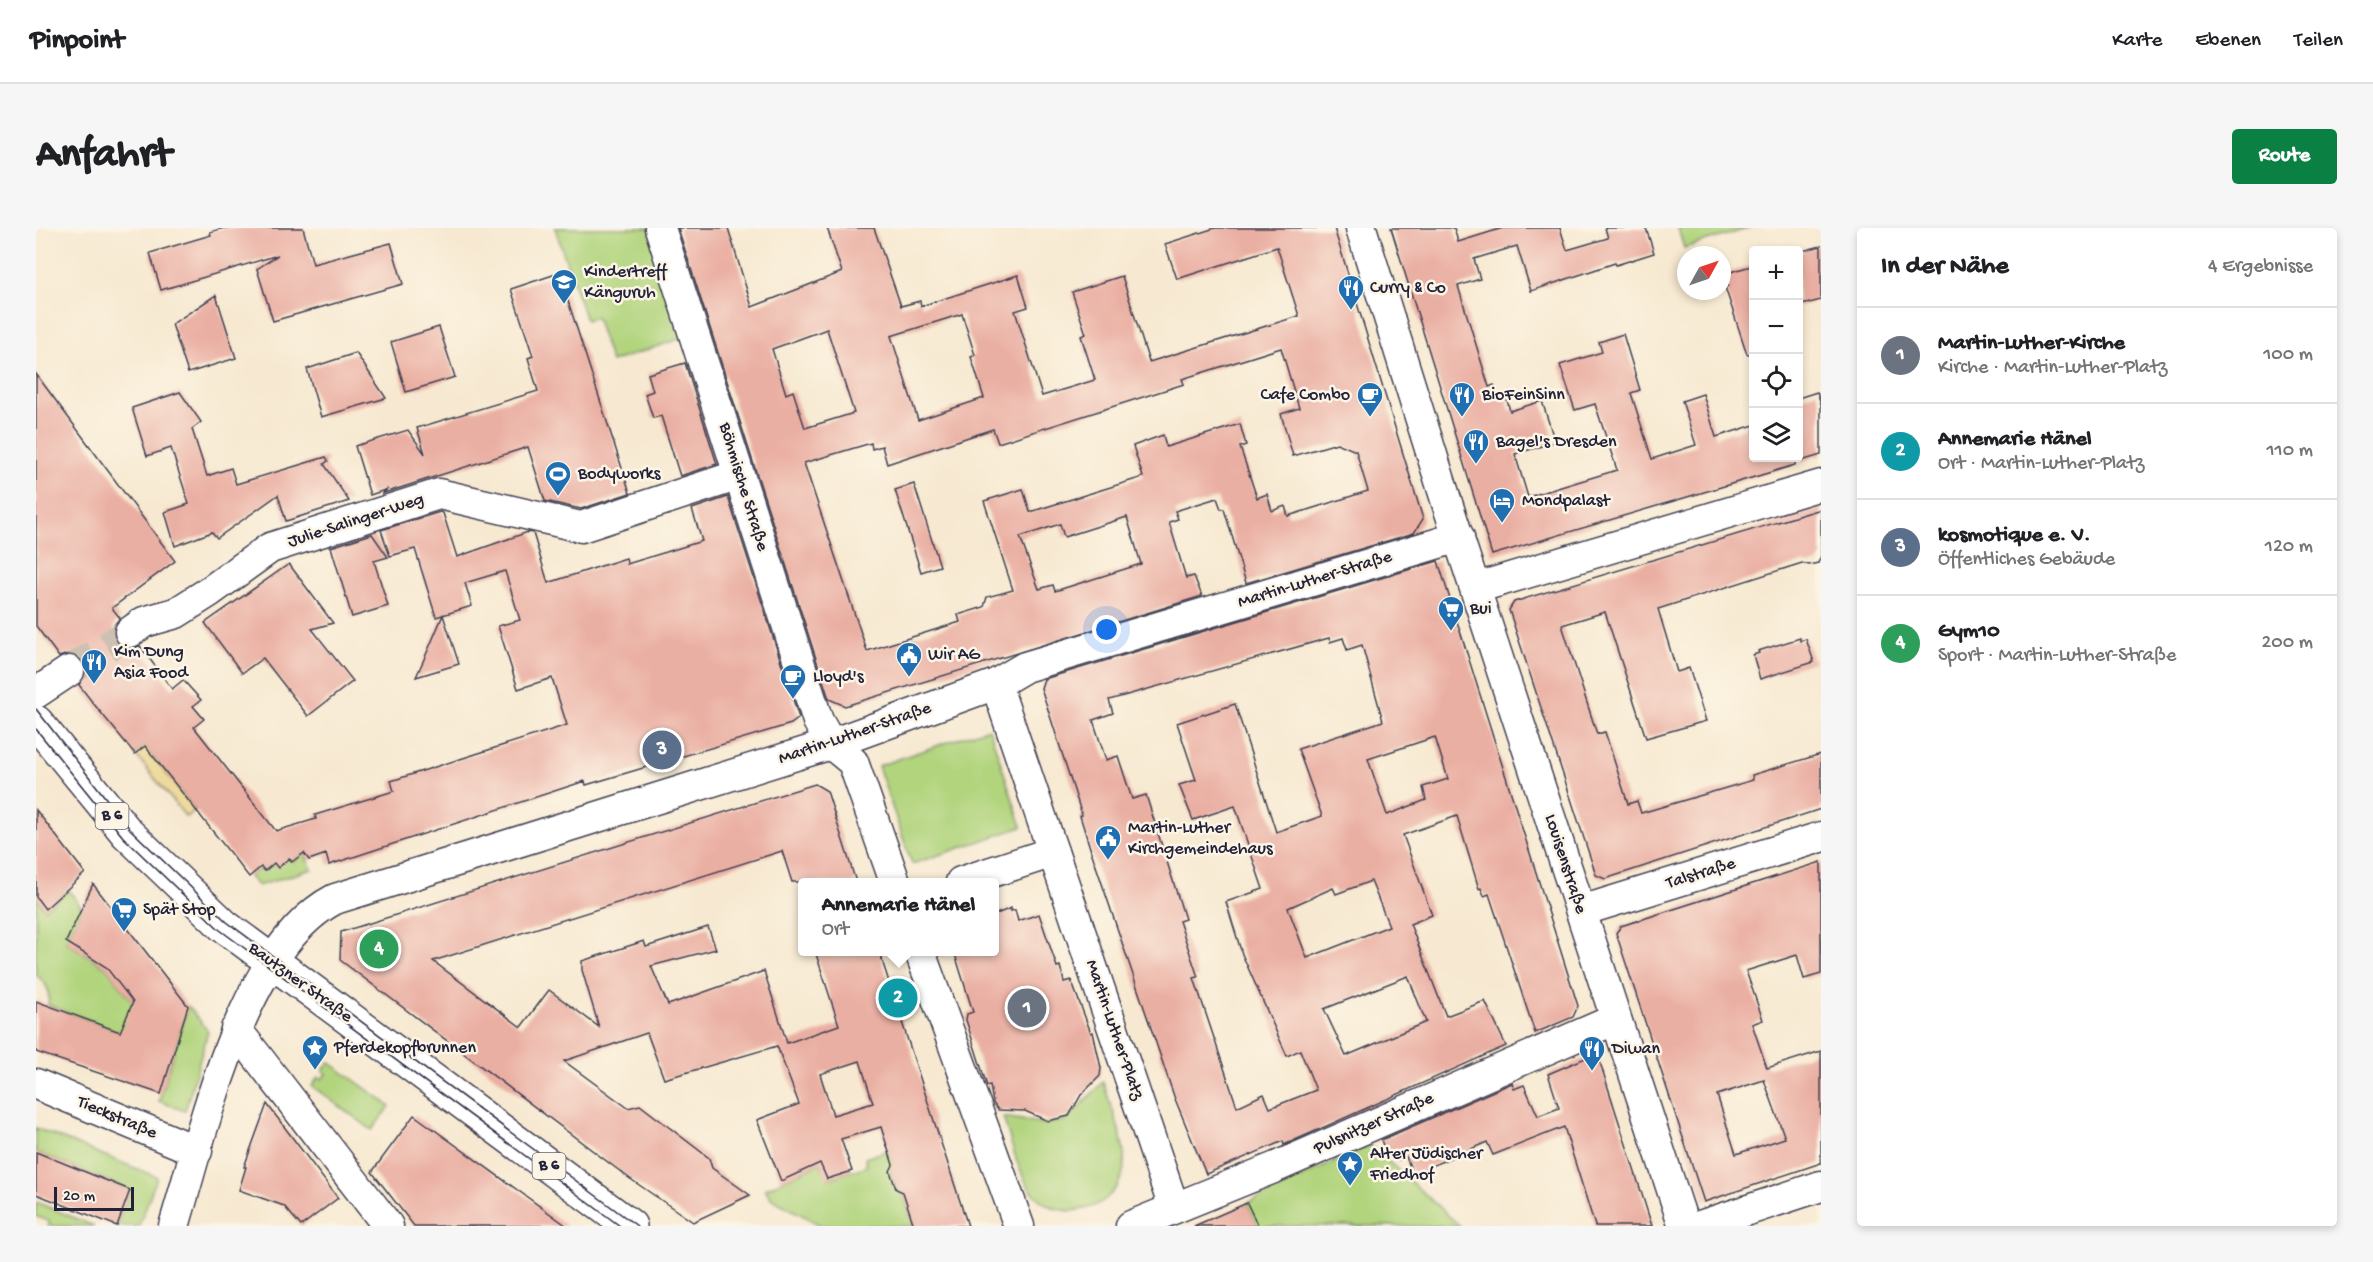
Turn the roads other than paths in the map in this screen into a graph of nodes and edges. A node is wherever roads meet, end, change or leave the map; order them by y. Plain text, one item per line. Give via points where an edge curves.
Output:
1 (660, 228) edge
2 (1361, 228) edge
3 (739, 475) junction
4 (1821, 484) edge
5 (1459, 537) junction
6 (1476, 588) junction
7 (130, 632) tunnel mouth
8 (69, 671) tunnel mouth
9 (996, 684) junction
10 (36, 693) edge
11 (36, 722) edge
12 (831, 744) junction
13 (1821, 837) edge
14 (1053, 852) junction
15 (894, 878) edge
16 (973, 878) edge
17 (1581, 911) junction
18 (922, 956) edge
19 (272, 962) junction
20 (1616, 1018) junction
21 (236, 1029) junction
22 (36, 1084) edge
23 (197, 1151) junction
24 (1821, 1186) edge
25 (1174, 1208) junction
26 (174, 1226) edge
27 (388, 1226) edge
28 (630, 1226) edge
29 (1019, 1226) edge
30 (1131, 1226) edge
31 (1684, 1226) edge
32 (1700, 1226) edge

1 - 3 street, Böhmische Straße
2 - 5 street, Louisenstraße
3 - 7 street, Julie-Salinger-Weg via 581,526 439,494 270,548 176,613 144,622
3 - 12 street, Böhmische Straße via 797,660 818,721
4 - 6 street
5 - 6 street, Louisenstraße
5 - 9 street, Martin-Luther-Straße via 1025,667
6 - 17 street, Louisenstraße
8 - 10 street
9 - 12 street, Martin-Luther-Straße
9 - 14 street, Martin-Luther-Platz
11 - 19 main road, Bautzner Straße / B 6 via 161,869 224,926
12 - 15 street via 853,762
12 - 19 street, Martin-Luther-Straße via 335,899 305,920
13 - 17 street, Talstraße
14 - 16 street
14 - 25 street, Martin-Luther-Platz
17 - 20 street, Louisenstraße
18 - 29 street
19 - 21 street, Martin-Luther-Straße
19 - 28 main road, Bautzner Straße / B 6
20 - 25 street, Pulsnitzer Straße
20 - 31 street, Louisenstraße
21 - 23 street, Martin-Luther-Straße
21 - 27 street
22 - 23 street, Tieckstraße
23 - 26 street, Martin-Luther-Straße
24 - 32 street
25 - 30 street, Pulsnitzer Straße

